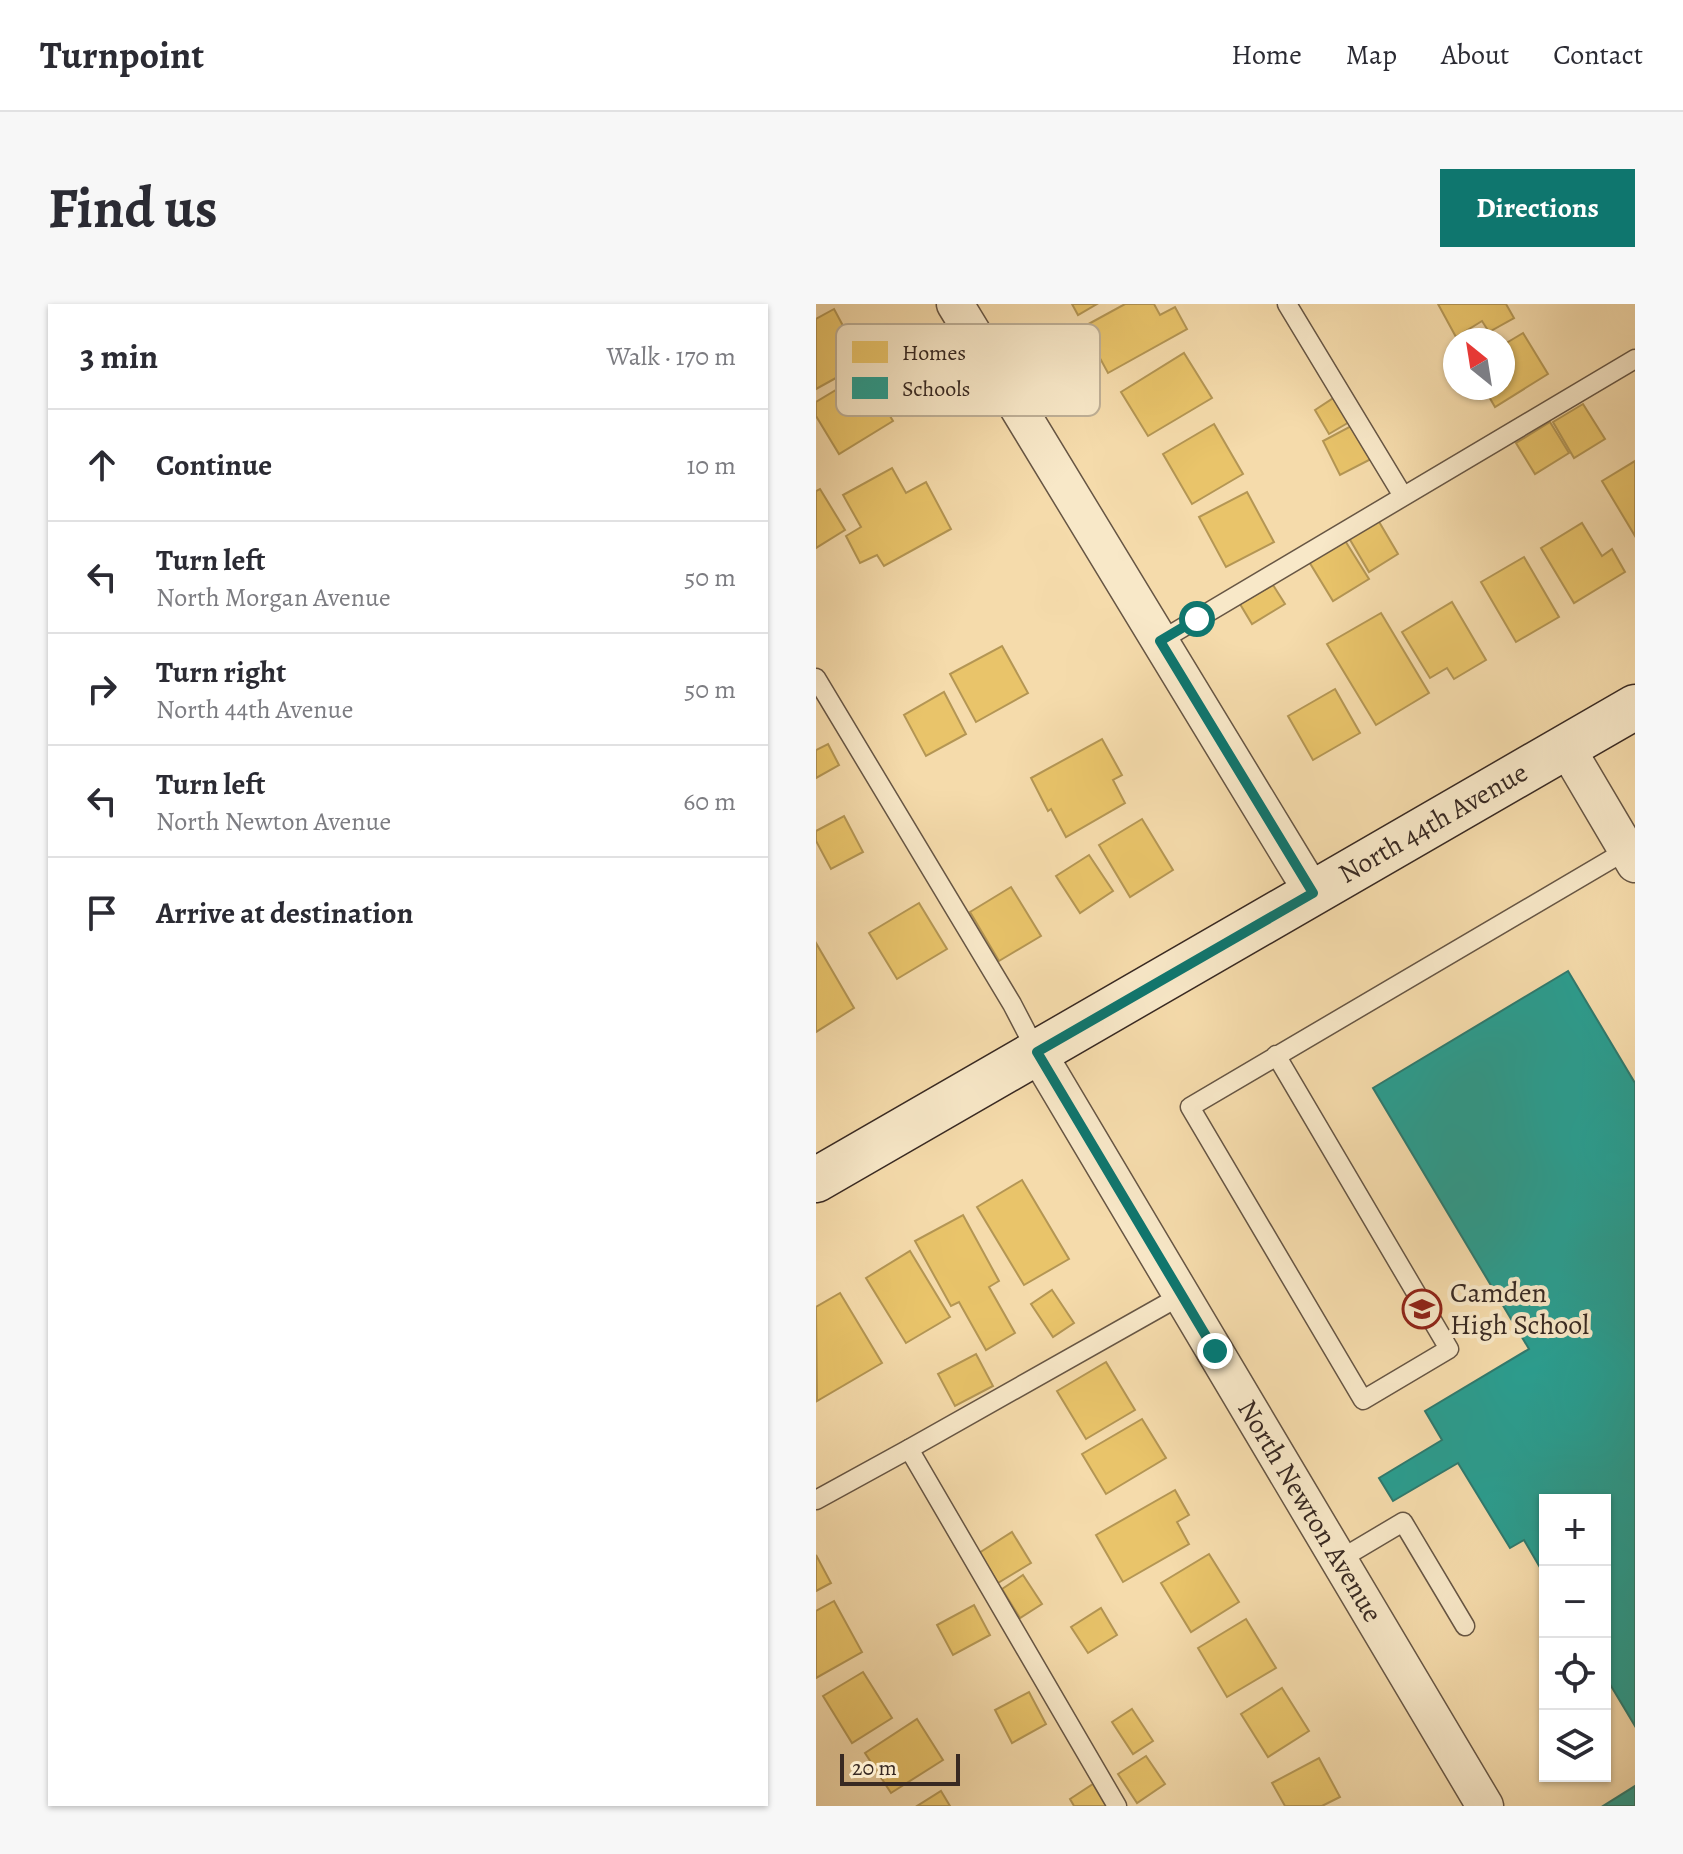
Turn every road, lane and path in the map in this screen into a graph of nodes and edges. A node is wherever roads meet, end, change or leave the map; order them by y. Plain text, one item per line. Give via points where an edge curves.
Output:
1 (955, 304) edge
2 (1287, 304) edge
3 (967, 324) edge
4 (1635, 359) edge
5 (1023, 416) edge
6 (1403, 496) junction
7 (1160, 641) junction
8 (816, 678) edge
9 (1635, 707) edge
10 (1566, 747) junction
11 (1631, 857) edge
12 (1313, 893) junction
13 (1037, 1052) junction
14 (1276, 1055) junction
15 (816, 1180) edge
16 (1182, 1295) junction
17 (909, 1449) junction
18 (816, 1500) edge
19 (1339, 1560) junction
20 (1465, 1626) dead end
21 (1117, 1806) edge
22 (1485, 1806) edge

1 - 3 street
2 - 6 lane
4 - 6 lane
5 - 7 street
6 - 7 lane
7 - 12 street
8 - 13 lane
9 - 10 street, North 44th Avenue
10 - 11 street
10 - 12 street, North 44th Avenue
11 - 14 lane
12 - 13 street, North 44th Avenue
13 - 15 street, North 44th Avenue
13 - 16 street, North Newton Avenue
14 - 14 lane via 1449,1349 1363,1400 1190,1107
16 - 17 lane
16 - 19 street, North Newton Avenue
17 - 18 lane
17 - 21 lane
19 - 20 lane via 1403,1522
19 - 22 street, North Newton Avenue

